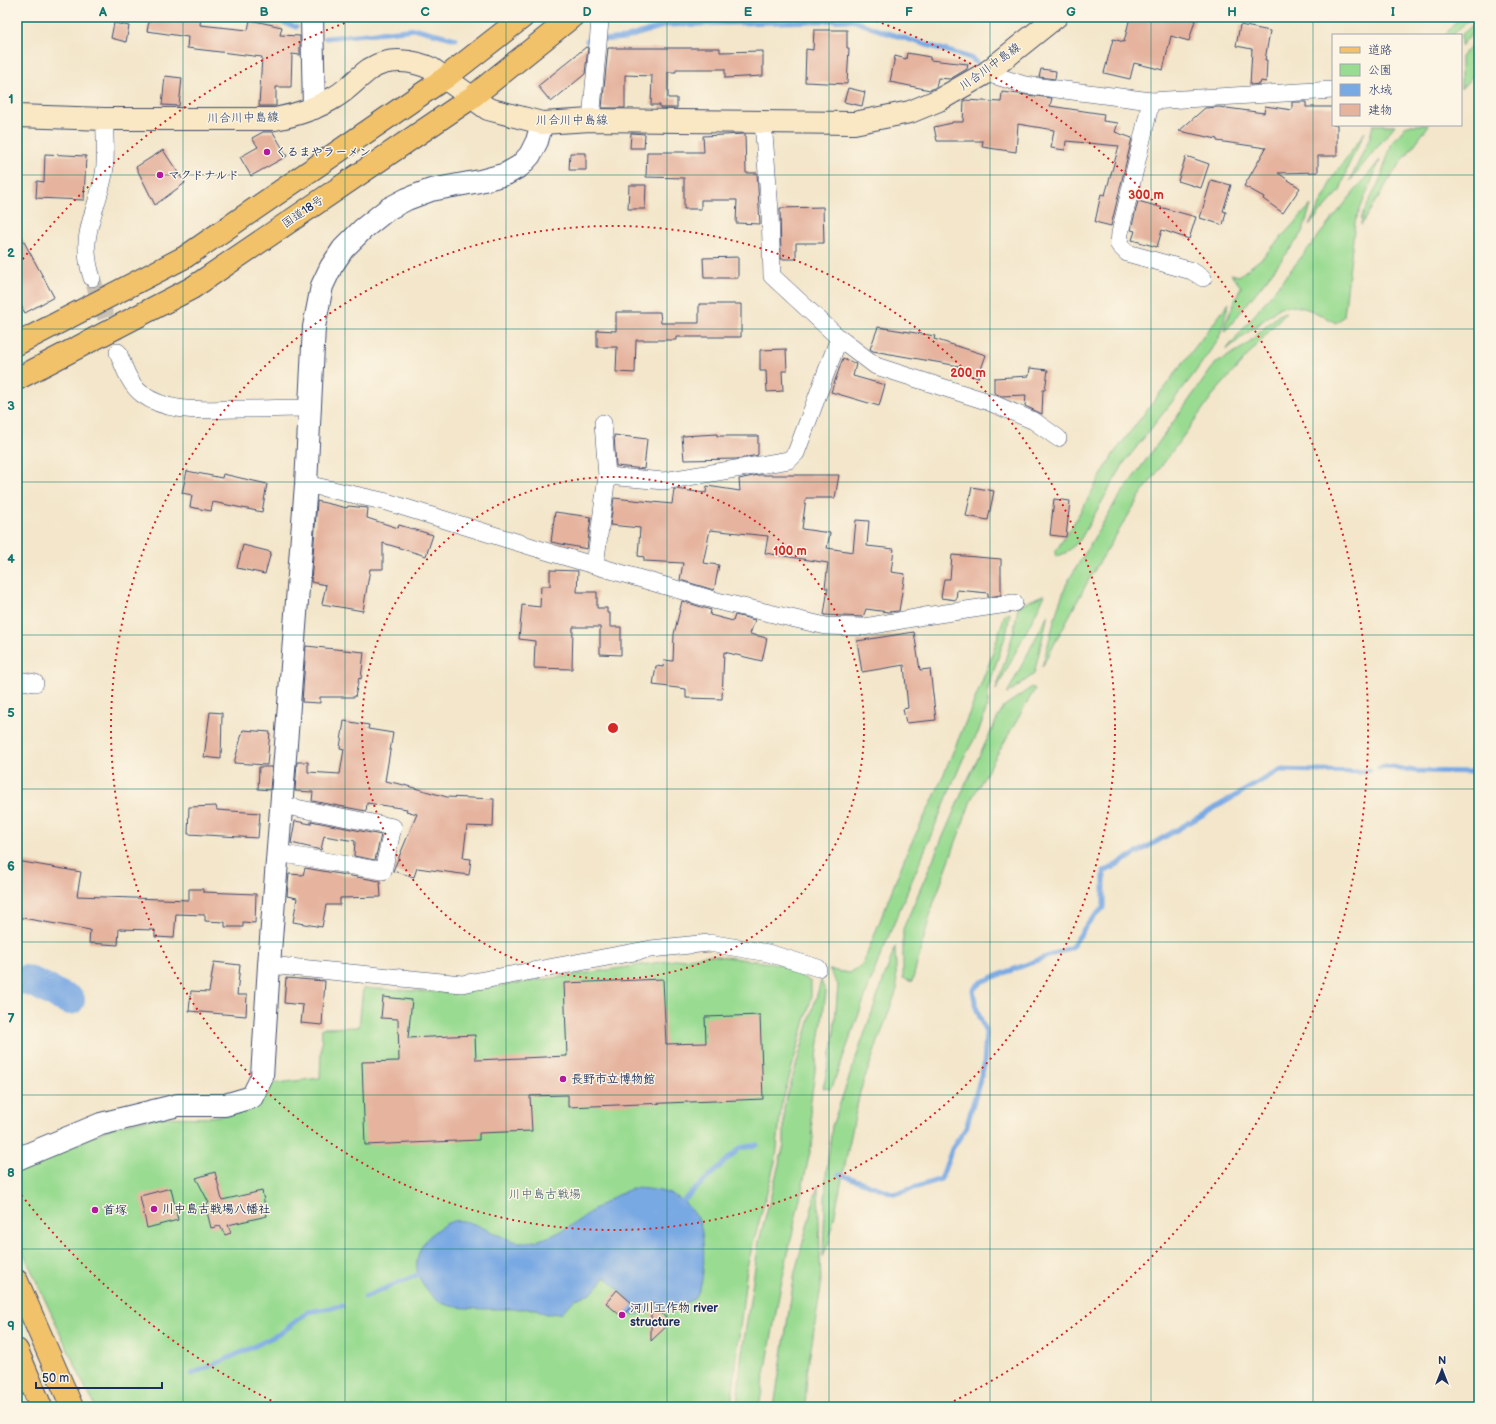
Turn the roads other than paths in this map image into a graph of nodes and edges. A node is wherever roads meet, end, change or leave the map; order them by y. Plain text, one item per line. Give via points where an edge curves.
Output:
1 (312, 17) edge
2 (523, 17) edge
3 (572, 17) edge
4 (596, 17) edge
5 (1056, 17) edge
6 (986, 73) junction
7 (445, 78) junction
8 (1332, 90) edge
9 (471, 98) junction
10 (1151, 101) junction
11 (314, 108) junction
12 (17, 116) edge
13 (105, 119) junction
14 (591, 120) junction
15 (542, 122) junction
16 (763, 122) junction
17 (92, 278) tunnel mouth
18 (1203, 278) dead end
19 (839, 338) junction
20 (17, 344) edge
21 (118, 352) tunnel mouth
22 (17, 380) edge
23 (311, 408) junction
24 (603, 423) dead end
25 (1058, 438) dead end
26 (607, 476) junction
27 (306, 484) junction
28 (595, 565) junction
29 (1014, 603) dead end
30 (17, 680) edge
31 (35, 683) dead end
32 (281, 805) junction
33 (278, 853) junction
34 (269, 965) junction
35 (818, 968) dead end
36 (17, 1159) edge
37 (17, 1281) edge
38 (17, 1350) edge
39 (41, 1407) edge
40 (72, 1407) edge

1 - 11 street
2 - 7 main road
3 - 9 main road, 国道18号
4 - 14 street via 600,21
5 - 6 main road, 川合川中島線
6 - 10 street via 1025,85
6 - 16 main road, 川合川中島線 via 939,100 910,112 883,118 854,123
7 - 9 main road, 川合川中島線
7 - 11 main road, 川合川中島線 via 422,64 392,62 371,68 336,97
7 - 20 main road via 185,257
8 - 10 street
9 - 15 main road, 川合川中島線 via 488,109
9 - 22 main road, 国道18号 via 192,288
10 - 18 street via 1119,246 1127,253 1192,271
11 - 13 main road, 川合川中島線 via 275,120
12 - 13 main road, 川合川中島線
13 - 17 street via 104,173 86,242 87,264
14 - 15 main road, 川合川中島線
14 - 16 main road, 川合川中島線
15 - 23 street via 530,155 520,166 506,174 431,190 407,199 388,209 343,249 322,286 316,308
16 - 19 street via 772,276
19 - 25 street via 876,366 989,402 1034,421
19 - 26 street via 796,453 789,460 664,481
21 - 23 street via 134,385 141,393 160,404 190,409
23 - 27 street
24 - 26 street
26 - 28 street
27 - 28 street via 387,502
27 - 32 street
28 - 29 street via 717,601 826,626 864,627
30 - 31 street
32 - 33 street
32 - 33 street via 393,827 383,871
33 - 34 street
34 - 35 street via 462,984 651,949 709,943 768,953
34 - 36 street via 262,1077 252,1097 225,1105 178,1105 101,1124
37 - 40 main road
38 - 39 main road

